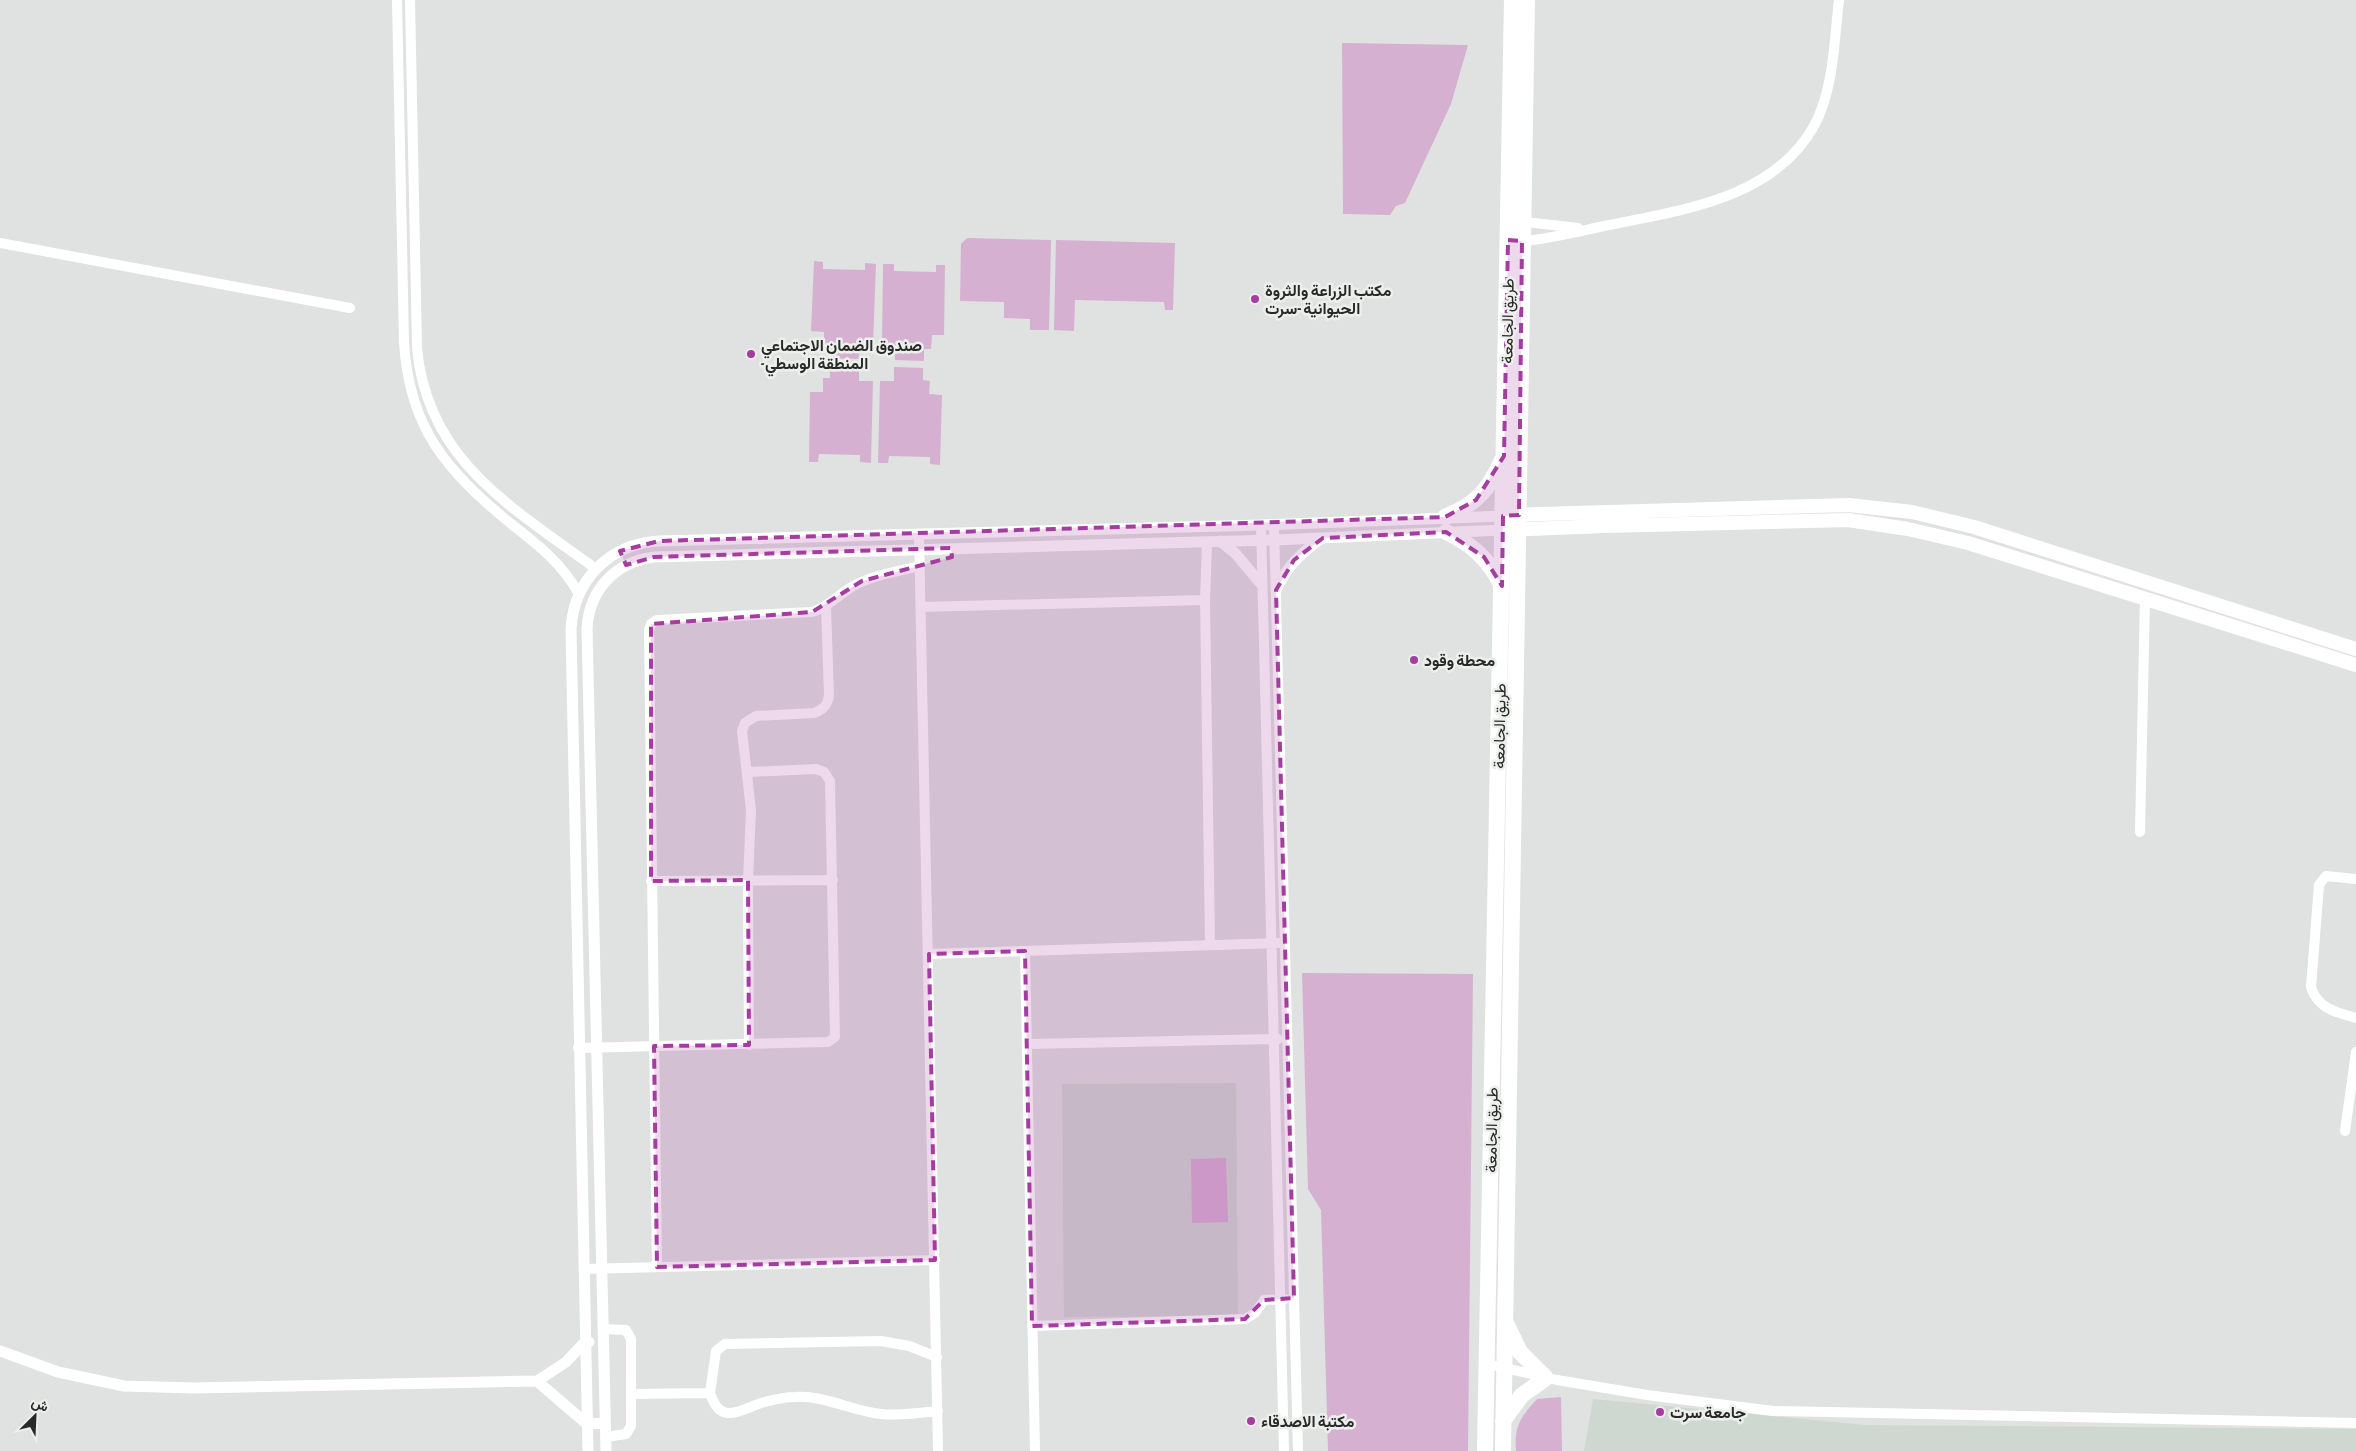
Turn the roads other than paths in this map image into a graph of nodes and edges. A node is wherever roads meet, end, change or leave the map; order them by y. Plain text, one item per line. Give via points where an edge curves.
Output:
1 (397, 0) edge
2 (410, 0) edge
3 (1512, 0) edge
4 (1527, 0) edge
5 (1838, 0) edge
6 (1516, 221) junction
7 (1589, 230) junction
8 (1515, 240) junction
9 (0, 243) edge
10 (350, 308) dead end
11 (1504, 456) junction
12 (1519, 522) junction
13 (1503, 523) junction
14 (1261, 525) junction
15 (1274, 525) junction
16 (1445, 525) junction
17 (919, 534) junction
18 (1323, 538) junction
19 (1261, 540) junction
20 (1275, 540) junction
21 (1220, 541) junction
22 (1207, 542) junction
23 (920, 549) junction
24 (620, 550) junction
25 (626, 565) junction
26 (920, 566) junction
27 (596, 569) junction
28 (1262, 585) junction
29 (1502, 586) junction
30 (1276, 590) junction
31 (579, 594) junction
32 (2145, 598) junction
33 (593, 600) junction
34 (1205, 600) junction
35 (826, 607) junction
36 (921, 607) junction
37 (2356, 649) edge
38 (2356, 665) edge
39 (1500, 696) junction
40 (1517, 696) junction
41 (748, 772) junction
42 (2140, 832) dead end
43 (2356, 879) edge
44 (748, 880) junction
45 (833, 880) junction
46 (651, 881) junction
47 (1271, 943) junction
48 (1285, 943) junction
49 (1210, 945) junction
50 (1025, 951) junction
51 (929, 954) junction
52 (1510, 1002) junction
53 (1494, 1003) junction
54 (2356, 1018) edge
55 (1274, 1039) junction
56 (1287, 1039) junction
57 (749, 1044) junction
58 (1027, 1044) junction
59 (654, 1046) junction
60 (578, 1048) junction
61 (596, 1048) junction
62 (2356, 1052) edge
63 (2345, 1132) dead end
64 (935, 1260) junction
65 (658, 1267) junction
66 (584, 1268) junction
67 (601, 1268) junction
68 (1294, 1298) junction
69 (1280, 1299) junction
70 (1505, 1321) junction
71 (1032, 1326) junction
72 (603, 1335) junction
73 (586, 1342) junction
74 (0, 1351) edge
75 (937, 1357) junction
76 (1487, 1370) junction
77 (1504, 1372) junction
78 (1549, 1378) junction
79 (537, 1381) junction
80 (710, 1393) junction
81 (631, 1394) junction
82 (938, 1411) junction
83 (1503, 1421) junction
84 (605, 1423) junction
85 (2356, 1423) edge
86 (587, 1424) junction
87 (606, 1437) junction
88 (588, 1451) edge
89 (606, 1451) edge
90 (938, 1451) edge
91 (1035, 1451) edge
92 (1284, 1451) edge
93 (1298, 1451) edge
94 (1485, 1451) edge
95 (1503, 1451) edge

1 - 31 street via 404,342 410,389 428,434 454,473 553,558
2 - 27 street via 416,333 420,376 428,403 446,441 473,473
3 - 6 highway, طريق الجامعة
4 - 6 highway, طريق الجامعة
5 - 7 street via 1828,88 1814,125 1796,152 1769,175 1738,192 1698,206
6 - 7 street
6 - 8 highway, طريق الجامعة
7 - 8 street
8 - 11 highway, طريق الجامعة
8 - 12 highway, طريق الجامعة
9 - 10 street
11 - 13 highway, طريق الجامعة
11 - 16 highway via 1494,477 1476,500
12 - 13 main road
12 - 32 main road via 1848,520 1938,535
12 - 37 main road via 1849,505 1912,512 1974,527
12 - 40 highway, طريق الجامعة
13 - 16 street
13 - 29 highway, طريق الجامعة
14 - 15 street
14 - 17 street
14 - 19 street
15 - 16 street
15 - 20 street
16 - 18 street
16 - 29 highway via 1484,557
17 - 23 street
17 - 24 street via 659,541 639,543
18 - 20 street
18 - 30 street via 1294,560
19 - 20 street
19 - 21 street
19 - 28 street
20 - 30 street
21 - 22 street
21 - 28 street via 1235,553
22 - 23 street
22 - 34 street
23 - 25 street via 654,557
23 - 26 street
24 - 25 street
24 - 27 street
25 - 33 street via 607,578
26 - 35 street via 862,582
26 - 36 street
27 - 31 street
28 - 47 street
29 - 39 highway, طريق الجامعة
30 - 48 street
31 - 33 street
31 - 60 street via 571,629
32 - 38 main road
32 - 42 street
33 - 61 street via 587,629
34 - 36 street
34 - 49 street
35 - 41 street via 828,704 814,713 760,715 748,720 742,731
35 - 46 street via 805,614 657,620 651,624 648,630
36 - 51 street
39 - 40 highway
39 - 53 highway, طريق الجامعة
40 - 52 highway, طريق الجامعة
41 - 44 street via 751,818
41 - 45 street via 812,768 827,774 831,785
43 - 54 street via 2326,876 2319,885 2311,987 2316,1001 2322,1006
44 - 45 street
44 - 46 street
44 - 57 street
45 - 57 street via 835,1037 828,1042
46 - 59 street
47 - 48 street
47 - 49 street
47 - 55 street
48 - 56 street
49 - 50 street
50 - 51 street
50 - 58 street
51 - 64 street
52 - 53 highway
52 - 70 highway, طريق الجامعة
53 - 76 highway, طريق الجامعة
55 - 56 street
55 - 58 street
55 - 69 street
56 - 68 street
57 - 59 street
58 - 71 street
59 - 61 street
59 - 65 street
60 - 61 street
60 - 66 street
61 - 67 street
62 - 63 street
64 - 65 street
64 - 75 street
65 - 67 street
66 - 67 street
66 - 73 street
67 - 72 street
68 - 69 street
68 - 93 street
69 - 71 street via 1264,1300 1256,1313 1245,1319
69 - 92 street
70 - 77 highway, طريق الجامعة
70 - 78 highway via 1520,1352
71 - 91 street
72 - 73 street
72 - 81 street via 621,1329 629,1334
72 - 84 street
73 - 79 street via 566,1362
73 - 86 street
74 - 79 street via 58,1372 124,1386 193,1388
75 - 80 street via 909,1346 881,1341 725,1344 716,1351
75 - 82 street
76 - 77 street
76 - 94 highway, طريق الجامعة
77 - 78 street
77 - 83 highway, طريق الجامعة
78 - 83 highway via 1522,1395
78 - 85 street via 1697,1403 1773,1411
79 - 86 street
80 - 81 street
80 - 82 street via 714,1406 733,1414 797,1396 880,1414
81 - 87 street via 629,1430 621,1436
82 - 90 street
83 - 95 highway, طريق الجامعة
84 - 86 street
84 - 87 street
86 - 88 street
87 - 89 street

